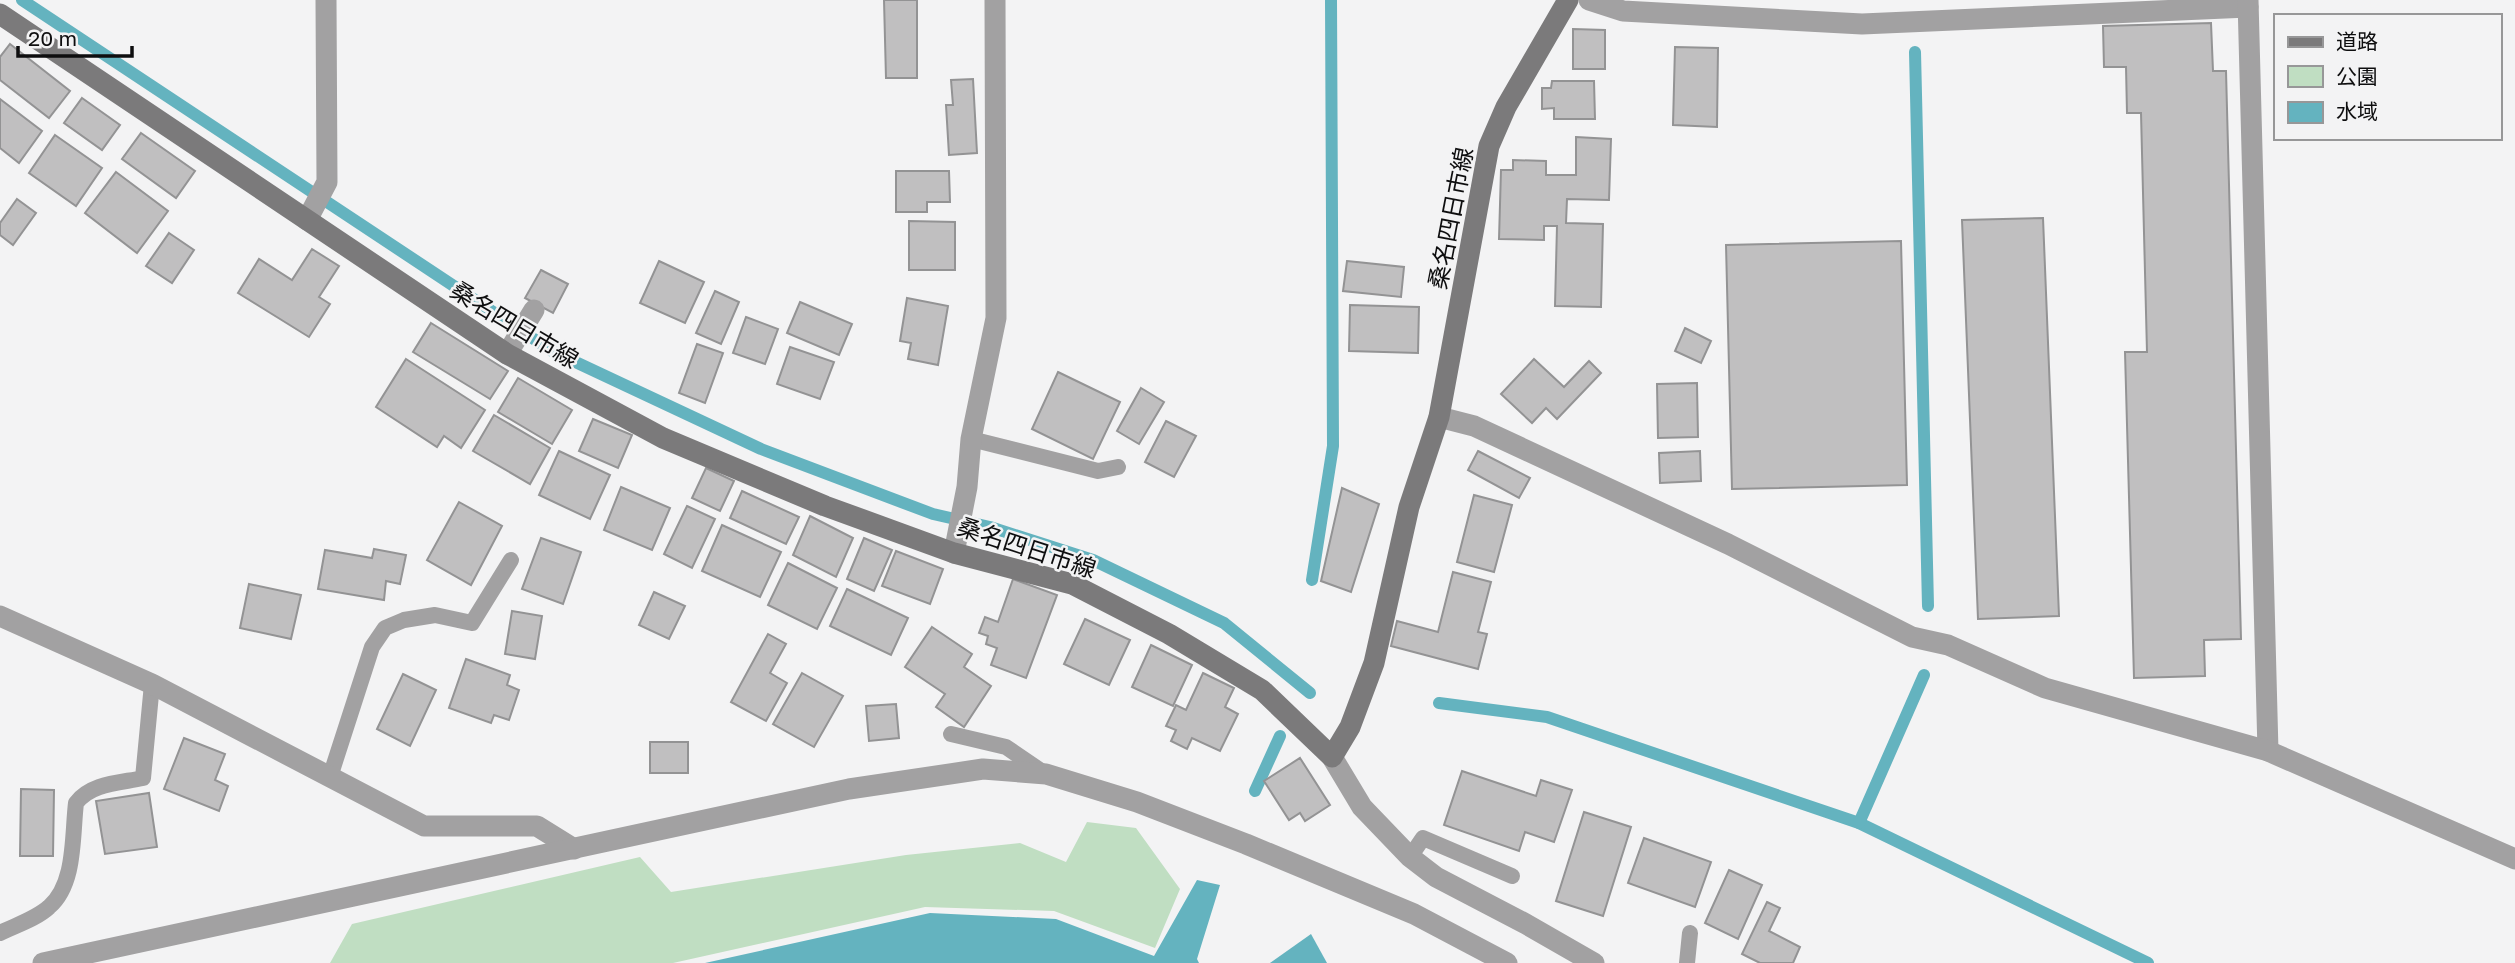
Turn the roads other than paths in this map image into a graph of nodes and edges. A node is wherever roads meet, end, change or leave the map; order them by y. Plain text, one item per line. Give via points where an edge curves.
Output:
1 (326, 0) edge
2 (995, 0) edge
3 (1568, 0) edge
4 (1589, 0) edge
5 (2248, 4) edge
6 (0, 14) edge
7 (307, 220) junction
8 (534, 310) dead end
9 (507, 354) junction
10 (1439, 417) junction
11 (971, 439) junction
12 (1118, 467) dead end
13 (954, 553) junction
14 (511, 560) dead end
15 (0, 615) edge
16 (152, 684) junction
17 (951, 734) dead end
18 (2268, 751) junction
19 (1332, 757) junction
20 (1046, 774) junction
21 (330, 777) junction
22 (574, 849) junction
23 (1410, 856) junction
24 (2515, 859) edge
25 (1512, 876) dead end
26 (0, 933) edge
27 (1690, 933) dead end
28 (43, 963) edge
29 (1507, 963) edge
30 (1594, 963) edge
31 (1687, 963) edge

1 - 7 street via 327,182
2 - 11 street via 996,318
3 - 10 main road, 桑名四日市線 via 1506,107 1489,146
4 - 5 street via 1623,11 1862,24
5 - 18 street
6 - 7 main road, 桑名四日市線
7 - 9 main road, 桑名四日市線
8 - 9 street
9 - 13 main road, 桑名四日市線 via 663,438 825,506
10 - 18 street via 1474,426 1728,544 1912,637 1948,645 2045,688
10 - 19 main road, 桑名四日市線 via 1409,507 1374,663 1350,727
11 - 12 lane via 1098,471
11 - 13 street
13 - 19 main road, 桑名四日市線 via 1072,584 1169,634 1262,690
14 - 21 lane via 472,624 435,615 385,628 372,647
15 - 16 street
16 - 21 street
16 - 26 lane via 143,778 84,793 76,803 66,881 60,895 41,914
17 - 20 lane via 1006,747
18 - 24 street
19 - 23 street via 1362,807
20 - 22 street via 983,769 927,776
20 - 29 street via 1137,802 1246,844 1414,914
21 - 22 street via 425,826 537,826
22 - 28 street
23 - 25 lane via 1423,838
23 - 30 street via 1436,877
27 - 31 lane

